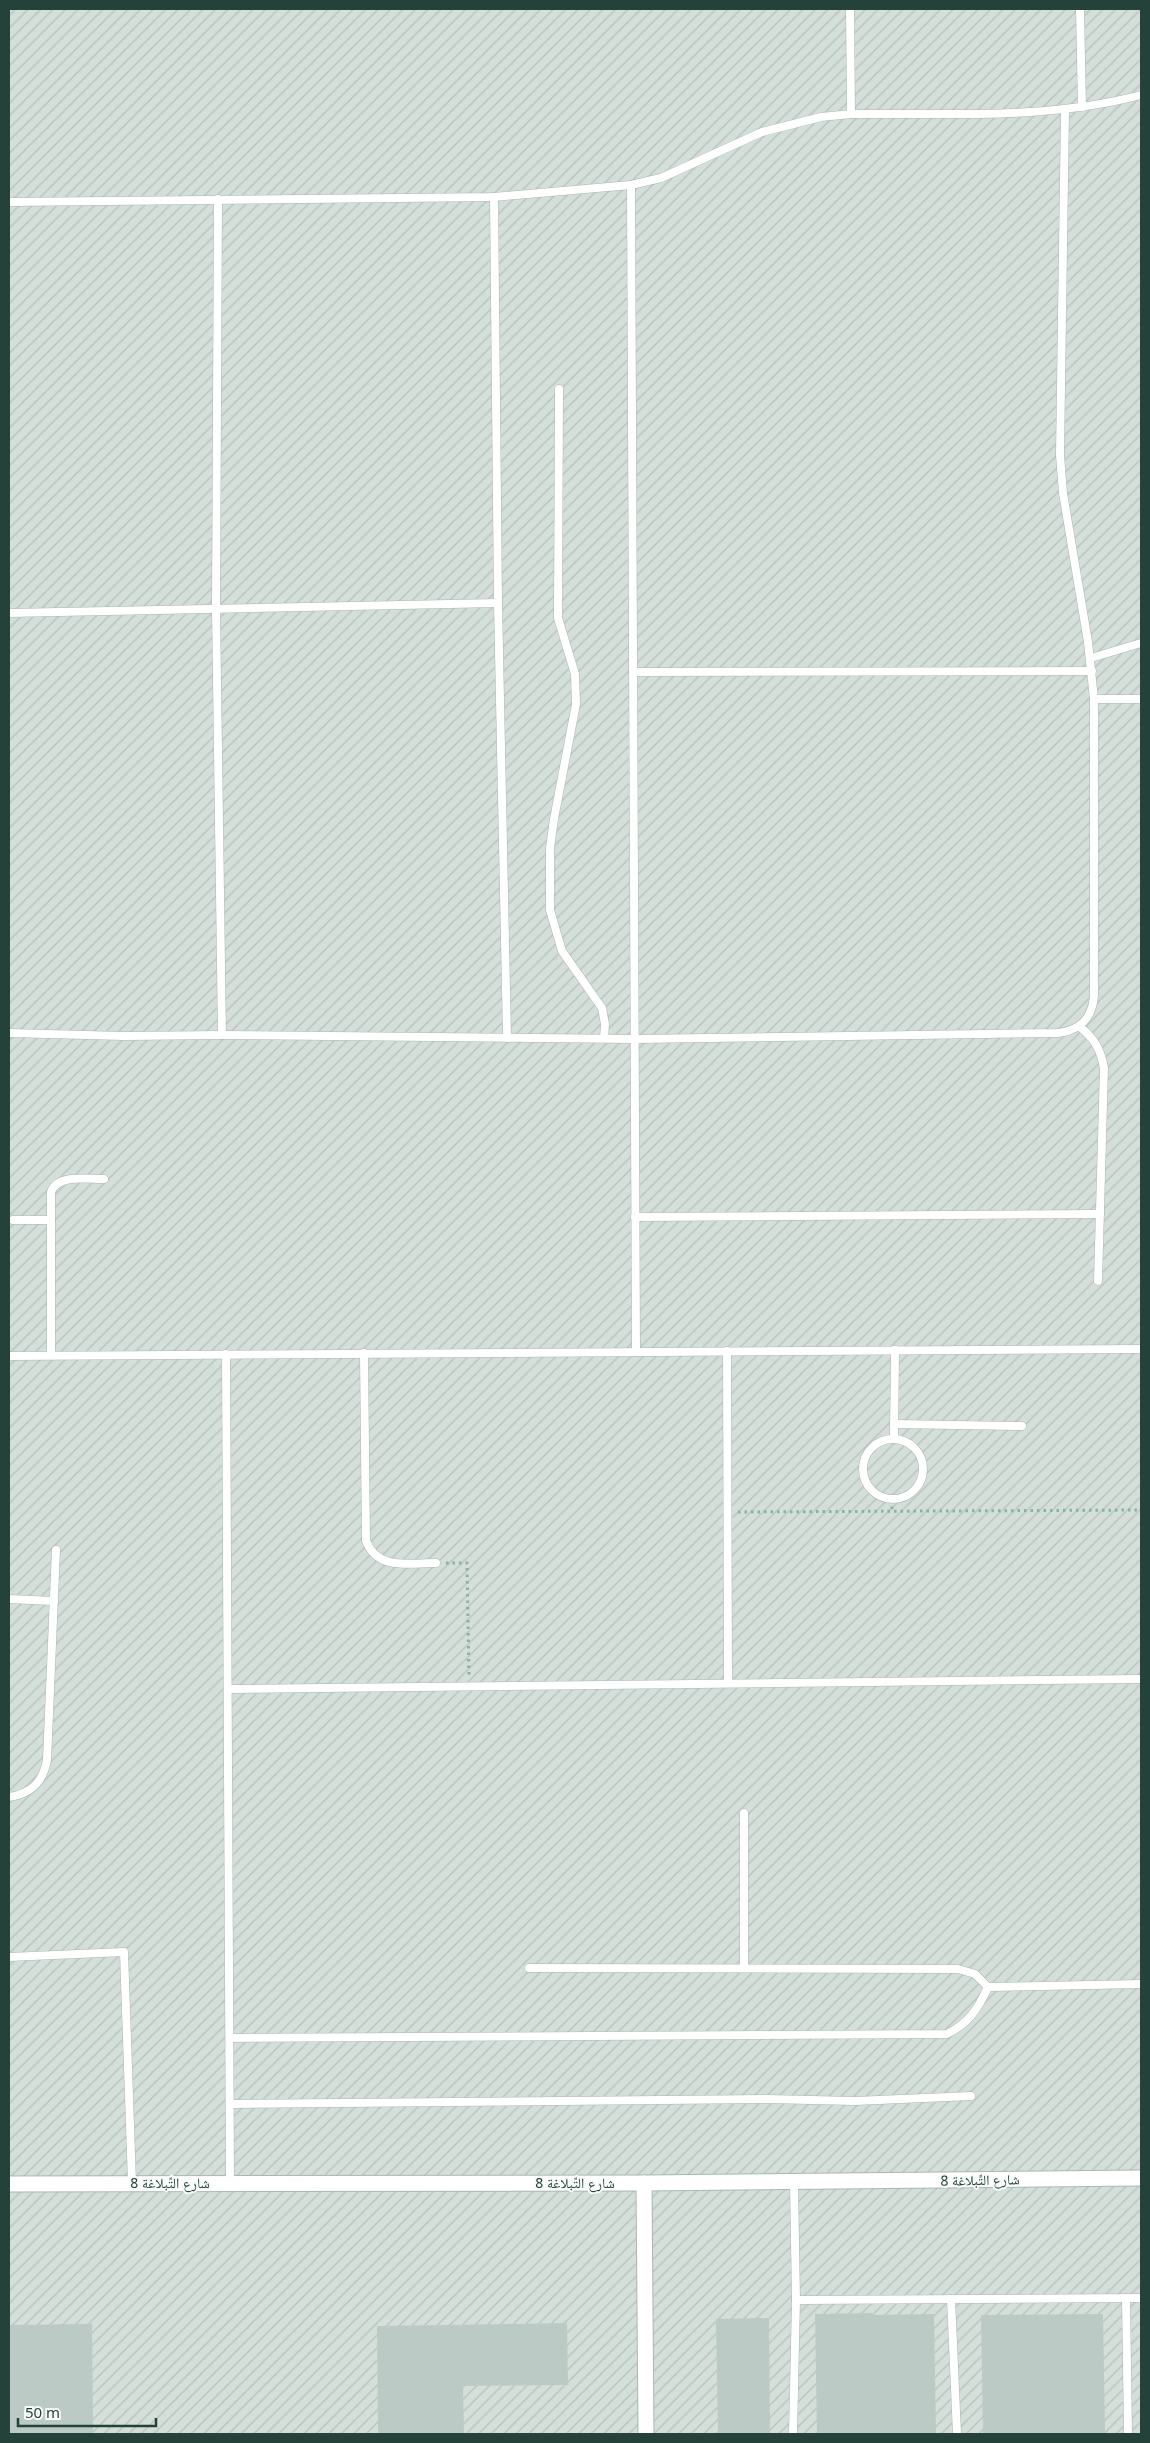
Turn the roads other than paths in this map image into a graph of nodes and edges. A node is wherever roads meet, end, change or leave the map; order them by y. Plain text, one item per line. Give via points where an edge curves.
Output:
1 (850, 9) edge
2 (1080, 9) edge
3 (1141, 95) edge
4 (1082, 107) junction
5 (1065, 110) junction
6 (851, 114) junction
7 (631, 185) junction
8 (494, 197) junction
9 (218, 199) junction
10 (9, 202) edge
11 (559, 389) dead end
12 (498, 603) junction
13 (216, 609) junction
14 (9, 613) edge
15 (1141, 644) edge
16 (1091, 658) junction
17 (1092, 671) junction
18 (633, 672) junction
19 (1094, 699) junction
20 (1141, 699) edge
21 (1080, 1026) junction
22 (9, 1033) edge
23 (222, 1035) junction
24 (507, 1038) junction
25 (604, 1038) junction
26 (634, 1039) junction
27 (104, 1179) dead end
28 (1100, 1214) junction
29 (635, 1217) junction
30 (13, 1220) dead end
31 (51, 1220) junction
32 (1098, 1281) dead end
33 (1141, 1349) edge
34 (895, 1350) junction
35 (727, 1351) junction
36 (636, 1352) junction
37 (226, 1354) junction
38 (364, 1354) junction
39 (51, 1355) junction
40 (9, 1356) edge
41 (894, 1424) junction
42 (1022, 1426) dead end
43 (894, 1438) junction
44 (56, 1550) dead end
45 (436, 1563) road end
46 (9, 1600) edge
47 (54, 1600) junction
48 (1141, 1679) edge
49 (728, 1683) junction
50 (228, 1690) junction
51 (9, 1797) edge
52 (744, 1813) dead end
53 (9, 1956) edge
54 (529, 1968) dead end
55 (744, 1968) junction
56 (1141, 1984) edge
57 (988, 1987) junction
58 (230, 2038) junction
59 (971, 2096) dead end
60 (230, 2104) junction
61 (1141, 2178) edge
62 (794, 2182) junction
63 (132, 2183) junction
64 (230, 2183) junction
65 (644, 2183) junction
66 (9, 2184) edge
67 (1126, 2298) junction
68 (1141, 2298) edge
69 (952, 2299) junction
70 (796, 2300) junction
71 (646, 2434) edge
72 (793, 2434) edge
73 (957, 2434) edge
74 (1128, 2434) edge

1 - 6 lane
2 - 4 lane
3 - 4 lane
4 - 5 lane
5 - 6 lane
5 - 16 lane via 1060,455 1063,493
6 - 7 lane via 821,117 762,132 668,175
7 - 8 lane
7 - 18 lane
8 - 9 lane
8 - 12 lane
9 - 10 lane
9 - 13 lane
11 - 25 lane via 558,618 571,659 576,704 554,819 549,896 552,924 562,951 602,1008
12 - 13 lane
12 - 24 lane
13 - 14 lane
13 - 23 lane
15 - 16 lane
16 - 17 lane
17 - 18 lane
17 - 19 lane
18 - 26 lane
19 - 20 lane
19 - 21 lane via 1094,996 1093,1008
21 - 26 lane via 1058,1033
21 - 28 lane via 1099,1049 1104,1068
22 - 23 lane
23 - 24 lane
24 - 25 lane
25 - 26 lane
26 - 29 lane
27 - 31 lane via 64,1180 55,1184 51,1192
28 - 29 lane
28 - 32 lane
29 - 36 lane
30 - 31 lane
31 - 39 lane
33 - 34 lane
34 - 35 lane
34 - 41 lane
35 - 36 lane
35 - 49 lane
36 - 38 lane
37 - 38 lane
37 - 39 lane
37 - 50 lane
38 - 45 lane via 366,1541 371,1553 381,1560
39 - 40 lane
41 - 42 lane
41 - 43 lane
43 - 43 lane via 907,1442 918,1451 923,1463 923,1477 906,1497 892,1500 869,1488 863,1475 864,1461 870,1449 881,1441
44 - 47 lane
46 - 47 lane
47 - 51 lane via 45,1772 31,1790
48 - 49 lane
49 - 50 lane
50 - 58 lane
52 - 55 lane
53 - 63 lane via 124,1952
54 - 55 lane
55 - 57 lane via 958,1969 975,1974
56 - 57 lane
57 - 58 lane via 979,2006 962,2027 947,2034
58 - 60 lane
59 - 60 lane via 855,2101
60 - 64 lane
61 - 62 street, شارع التِّبلاغة 8
62 - 65 street, شارع التِّبلاغة 8
62 - 70 lane
63 - 64 street, شارع التِّبلاغة 8
63 - 66 street, شارع التِّبلاغة 8
64 - 65 street, شارع التِّبلاغة 8
65 - 71 street
67 - 68 lane
67 - 69 lane
67 - 74 lane
69 - 70 lane
69 - 73 lane
70 - 72 lane

